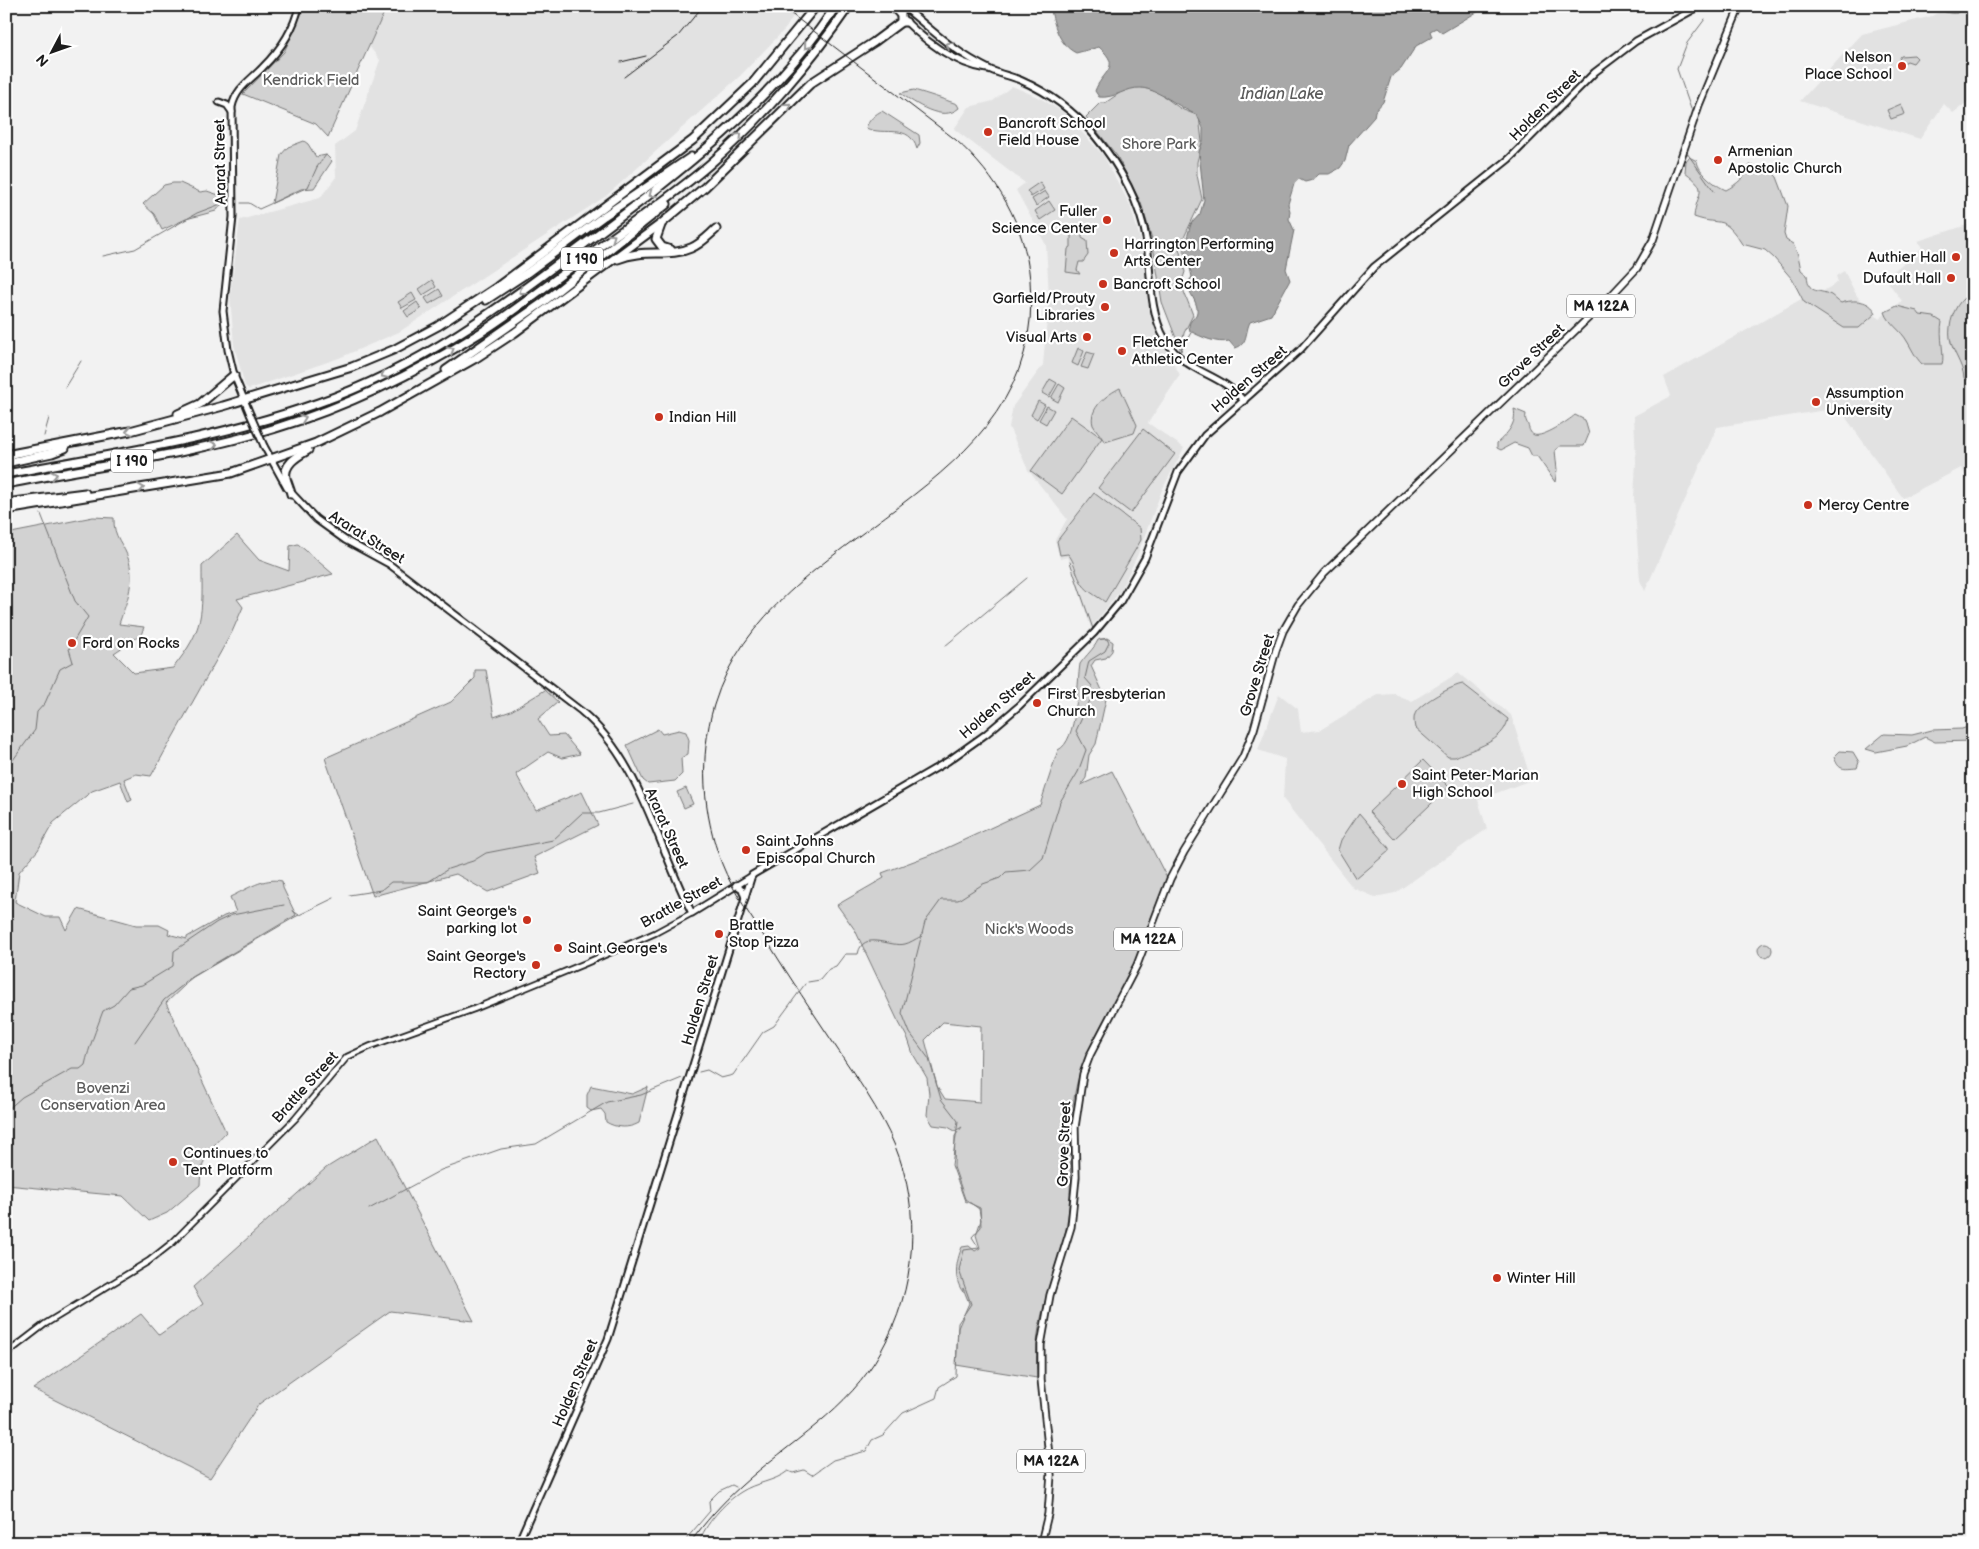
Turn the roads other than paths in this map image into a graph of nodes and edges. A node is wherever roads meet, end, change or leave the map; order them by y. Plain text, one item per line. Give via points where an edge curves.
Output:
1 (299, 6) edge
2 (816, 6) edge
3 (836, 6) edge
4 (849, 6) edge
5 (891, 6) edge
6 (902, 6) edge
7 (1700, 6) edge
8 (1740, 6) edge
9 (903, 21) junction
10 (991, 70) junction
11 (219, 102) dead end
12 (232, 112) junction
13 (711, 147) junction
14 (682, 187) junction
15 (663, 222) junction
16 (716, 229) dead end
17 (678, 251) junction
18 (606, 264) junction
19 (447, 321) junction
20 (234, 375) junction
21 (244, 399) junction
22 (1244, 401) junction
23 (380, 412) junction
24 (155, 425) junction
25 (329, 437) junction
26 (76, 443) junction
27 (6, 455) edge
28 (270, 460) junction
29 (6, 462) edge
30 (6, 474) edge
31 (6, 484) edge
32 (111, 493) junction
33 (291, 494) junction
34 (6, 503) edge
35 (6, 510) edge
36 (752, 875) junction
37 (736, 885) junction
38 (745, 900) junction
39 (692, 913) junction
40 (6, 1354) edge
41 (518, 1543) edge
42 (1041, 1543) edge

1 - 12 main road, Ararat Street via 292,27 279,49 238,90
2 - 19 highway via 752,84 693,140
3 -> 13 highway, I 190 via 795,60
14 -> 4 highway, I 190 via 752,122 805,63
5 - 9 main road
6 - 9 highway
10 -> 6 main road via 941,40
7 - 22 main road, Holden Street via 1636,42 1595,72 1509,159 1374,267 1300,350
8 - 42 main road, Grove Street / MA 122A via 1702,96 1653,240 1636,268 1304,596 1276,650 1243,757 1180,861 1133,974 1086,1064 1076,1119 1076,1177 1071,1227 1047,1310 1041,1345 1041,1379 1051,1480
9 - 10 main road via 949,54
15 -> 9 highway via 705,187 811,83
10 - 22 main road via 1032,86 1063,104 1105,148 1122,174 1141,221 1156,314 1166,340 1184,362 1224,382
11 - 12 main road
12 - 20 main road, Ararat Street via 234,212 223,310
13 - 19 highway via 702,149 604,216 501,291
13 -> 30 highway, I 190 via 478,323 372,381 321,402 238,428
14 - 23 highway via 673,199 631,234 542,303 456,364
31 -> 14 highway, I 190 via 216,444 276,428 357,398 417,370 478,334
15 - 17 highway via 657,233 658,242 664,248
15 - 18 highway
16 - 17 highway via 694,246
17 - 18 highway via 635,253
18 - 23 highway via 497,345
19 - 21 highway via 397,348 352,367
20 - 21 main road, Ararat Street
20 - 24 highway via 191,409
21 - 24 highway
21 - 28 main road, Ararat Street, bridge
22 - 36 main road, Holden Street via 1205,435 1183,463 1136,576 1120,602 1094,633 1006,718 966,749
23 - 25 highway
24 -> 26 highway
25 - 28 highway
25 - 33 highway via 296,457 287,468 286,478
26 - 27 highway
26 - 29 highway via 52,453
32 -> 28 highway via 211,478
28 - 33 main road, Ararat Street
32 - 34 highway
32 - 35 highway
33 - 39 main road, Ararat Street via 320,522 389,564 598,727 627,768
36 - 37 main road, Brattle Street
36 - 38 main road, Holden Street
37 - 38 main road via 743,890
37 - 39 main road, Brattle Street
38 - 41 main road, Holden Street via 608,1339
39 - 40 street, Brattle Street via 594,960 347,1057 295,1119 173,1242 149,1261 45,1324

